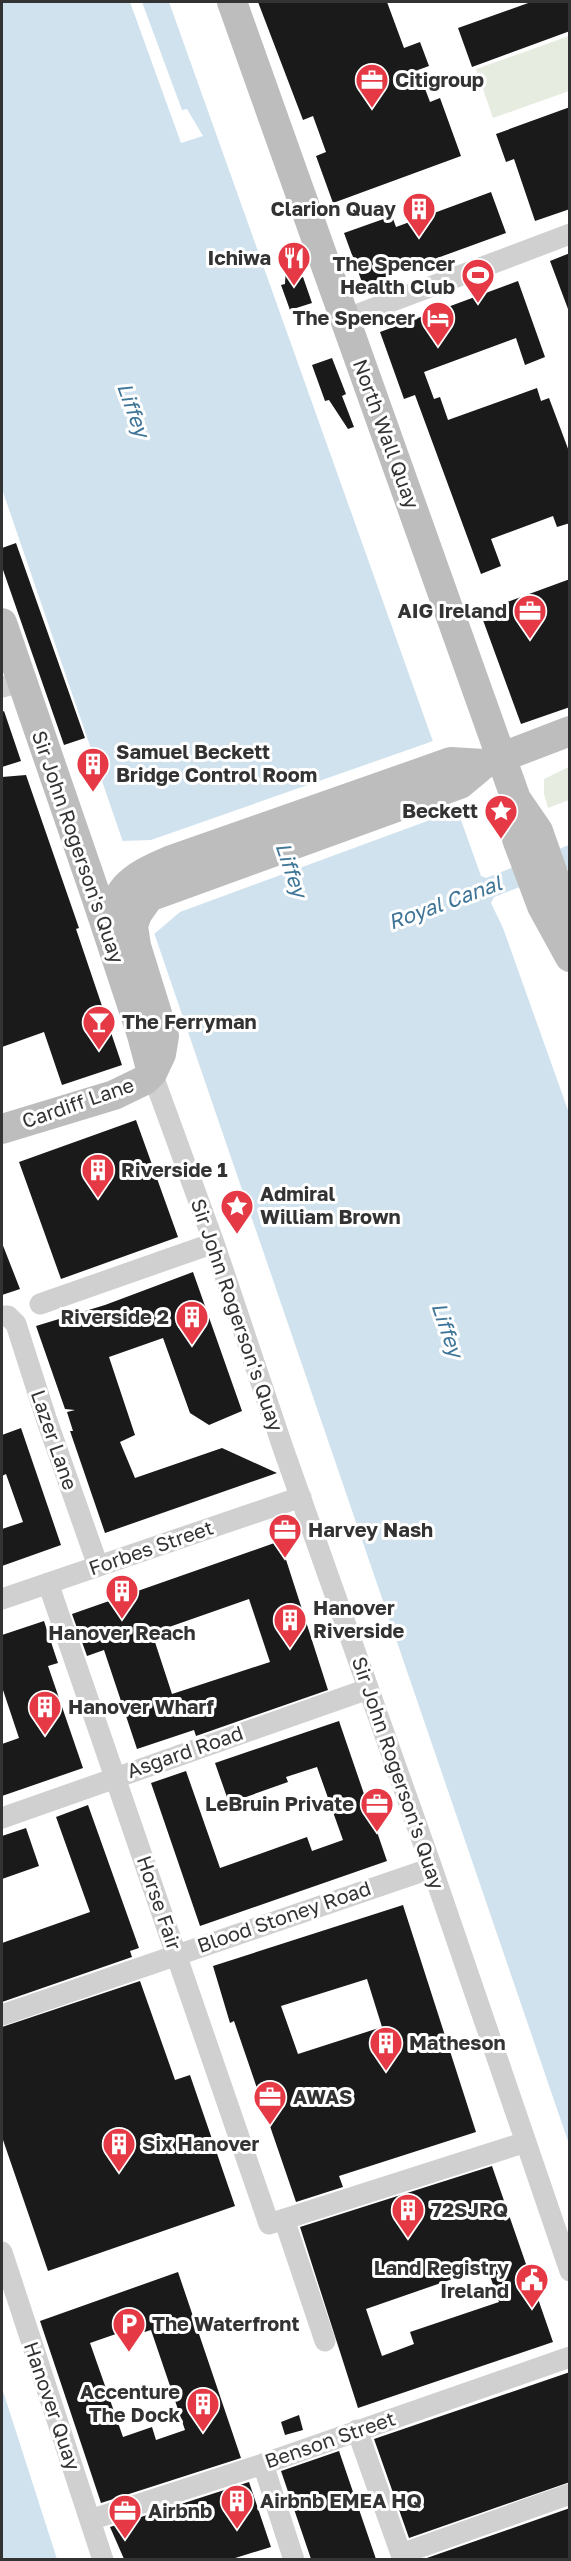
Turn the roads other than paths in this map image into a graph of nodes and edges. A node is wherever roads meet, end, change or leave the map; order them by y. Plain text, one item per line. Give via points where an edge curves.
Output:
1 (232, 2) edge
2 (570, 234) edge
3 (345, 319) junction
4 (2, 623) edge
5 (11, 685) edge
6 (570, 731) edge
7 (493, 760) junction
8 (456, 773) junction
9 (558, 908) edge
10 (110, 941) junction
11 (570, 957) edge
12 (152, 1073) junction
13 (2, 1129) edge
14 (214, 1243) junction
15 (40, 1304) dead end
16 (5, 1316) edge
17 (301, 1497) junction
18 (98, 1566) junction
19 (48, 1583) junction
20 (2, 1599) edge
21 (368, 1689) junction
22 (115, 1776) junction
23 (2, 1818) edge
24 (432, 1868) junction
25 (176, 1954) junction
26 (2, 2015) edge
27 (526, 2142) junction
28 (276, 2221) junction
29 (2, 2252) edge
30 (570, 2271) edge
31 (325, 2341) dead end
32 (570, 2358) edge
33 (357, 2430) junction
34 (262, 2464) junction
35 (570, 2494) edge
36 (90, 2520) junction
37 (402, 2557) edge
38 (103, 2559) edge
39 (294, 2559) edge

1 - 3 main road, North Wall Quay
2 - 3 street
3 - 7 main road, North Wall Quay
4 - 5 main road, Sir John Rogerson's Quay
5 - 10 main road, Sir John Rogerson's Quay
6 - 7 main road
7 - 8 main road
7 - 9 main road, North Wall Quay via 516,799
8 - 10 main road via 169,861 133,879 123,890 111,916
8 - 12 main road, Sir John Rogerson's Quay via 149,897 133,926 164,1036
9 - 11 main road
10 - 12 main road, Sir John Rogerson's Quay
12 - 13 main road, Cardiff Lane via 114,1095
12 - 14 street, Sir John Rogerson's Quay
14 - 15 street
14 - 17 street, Sir John Rogerson's Quay
16 - 18 street, Lazer Lane via 16,1324
17 - 18 street, Forbes Street
17 - 21 street, Sir John Rogerson's Quay
18 - 19 street, Forbes Street
19 - 20 street, Forbes Street
19 - 22 street, Horse Fair
21 - 22 street, Asgard Road
21 - 24 street, Sir John Rogerson's Quay
22 - 23 street, Asgard Road
22 - 25 street, Horse Fair
24 - 25 street, Blood Stoney Road
24 - 27 street, Sir John Rogerson's Quay
25 - 26 street, Blood Stoney Road
25 - 28 street, Horse Fair
27 - 28 street
27 - 30 street, Sir John Rogerson's Quay
28 - 31 street, Horse Fair
29 - 36 street, Hanover Quay
32 - 33 street, Benson Street
33 - 34 street, Benson Street
33 - 37 street
34 - 36 street, Benson Street
34 - 39 street
35 - 37 street
36 - 38 street, Hanover Quay

